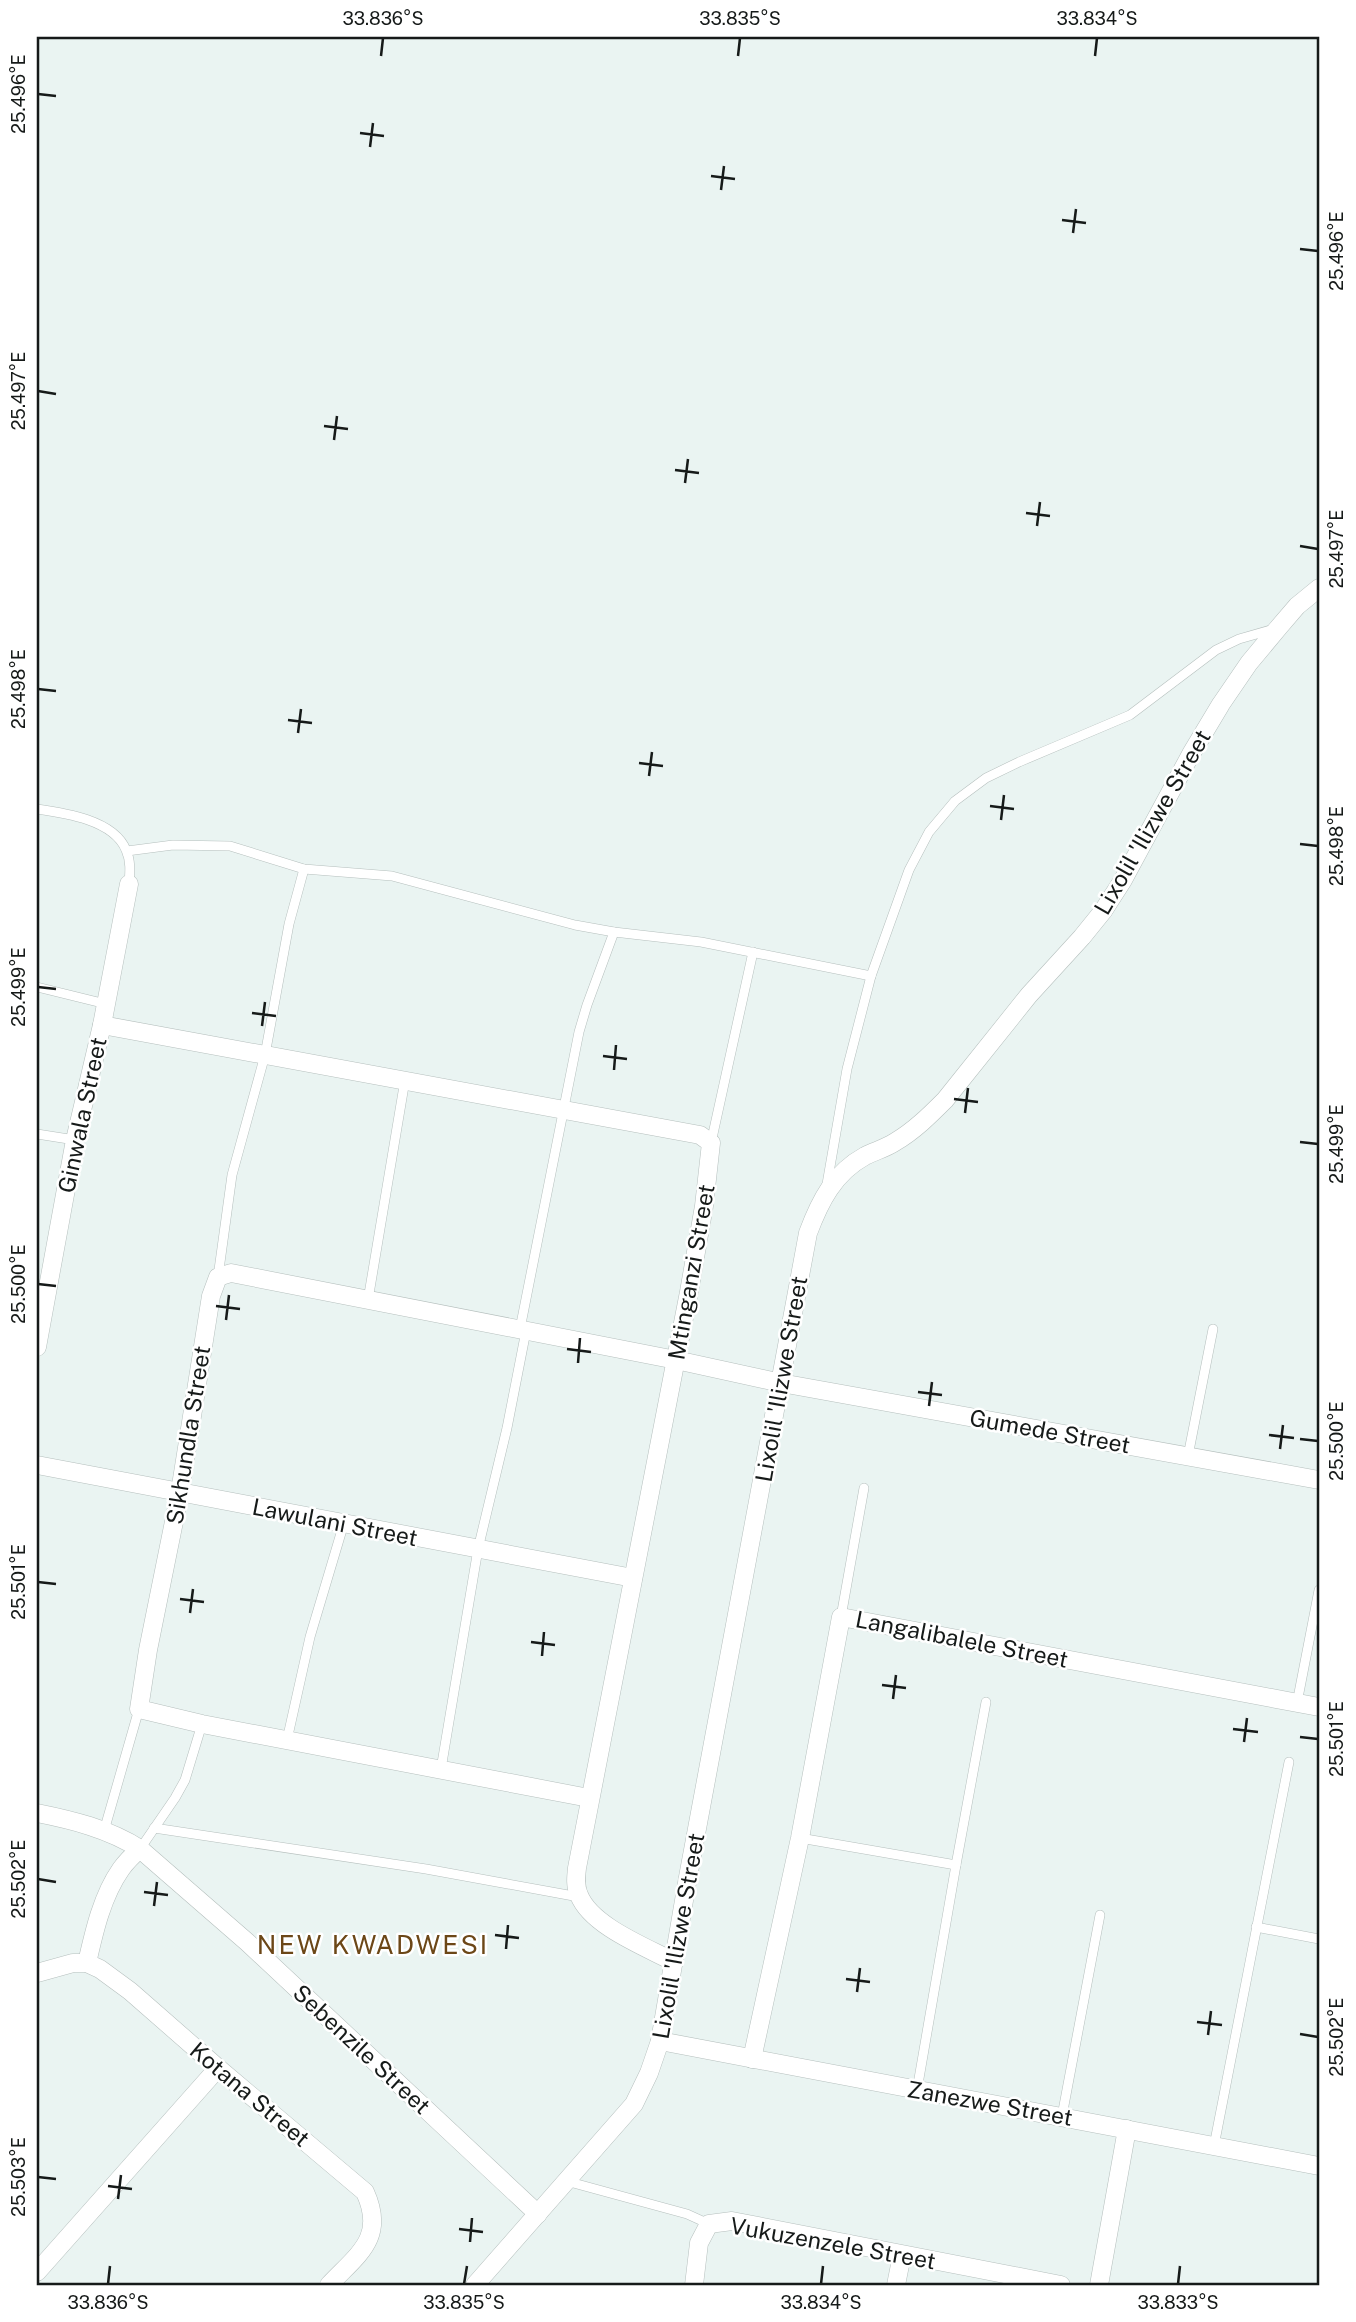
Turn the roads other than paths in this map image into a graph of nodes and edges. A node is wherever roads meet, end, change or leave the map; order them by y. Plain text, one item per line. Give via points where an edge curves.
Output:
1 (1319, 588) edge
2 (1279, 627) junction
3 (37, 809) edge
4 (127, 851) junction
5 (304, 869) junction
6 (129, 884) joint
7 (614, 932) junction
8 (753, 952) junction
9 (872, 976) junction
10 (37, 986) edge
11 (106, 1004) junction
12 (102, 1025) junction
13 (265, 1055) junction
14 (405, 1080) junction
15 (563, 1109) junction
16 (37, 1134) edge
17 (75, 1140) junction
18 (711, 1143) junction
19 (826, 1192) junction
20 (218, 1277) junction
21 (41, 1296) edge
22 (368, 1300) junction
23 (1213, 1329) dead end
24 (523, 1330) junction
25 (37, 1347) edge
26 (676, 1360) junction
27 (782, 1383) junction
28 (1188, 1456) junction
29 (37, 1465) edge
30 (1319, 1480) edge
31 (863, 1488) dead end
32 (180, 1492) junction
33 (344, 1523) junction
34 (478, 1549) junction
35 (633, 1578) junction
36 (1319, 1590) edge
37 (841, 1617) junction
38 (986, 1702) dead end
39 (1297, 1703) junction
40 (1319, 1707) edge
41 (139, 1709) junction
42 (202, 1724) junction
43 (287, 1740) junction
44 (1289, 1762) dead end
45 (441, 1769) junction
46 (589, 1798) junction
47 (37, 1813) edge
48 (154, 1828) junction
49 (104, 1831) junction
50 (800, 1838) junction
51 (140, 1849) junction
52 (956, 1865) junction
53 (579, 1897) junction
54 (1100, 1915) dead end
55 (1256, 1927) junction
56 (1319, 1939) edge
57 (674, 1962) junction
58 (87, 1963) junction
59 (37, 1973) edge
60 (660, 2041) junction
61 (752, 2059) junction
62 (218, 2068) junction
63 (917, 2090) junction
64 (1062, 2116) junction
65 (1127, 2129) junction
66 (1214, 2146) junction
67 (1319, 2166) edge
68 (566, 2181) junction
69 (538, 2214) junction
70 (709, 2224) junction
71 (902, 2255) junction
72 (37, 2272) edge
73 (329, 2285) edge
74 (475, 2285) edge
75 (694, 2285) edge
76 (896, 2285) edge
77 (1061, 2285) edge
78 (1099, 2285) edge

1 - 2 street, Lixolil 'Ilizwe Street
2 - 9 lane via 1216,649 1130,715 997,773 955,801 929,832 909,870
2 - 19 street, Lixolil 'Ilizwe Street via 1221,704 1123,880 1082,937 929,1116 894,1143 850,1165
3 - 4 lane via 103,827
4 - 5 lane via 210,844
4 - 6 lane
5 - 7 lane via 392,876
5 - 13 lane
6 - 11 street, Ginwala Street
7 - 8 lane
7 - 15 lane via 587,1005
8 - 9 lane
8 - 18 lane
9 - 19 lane via 847,1069
10 - 11 lane
11 - 12 street, Ginwala Street
12 - 13 street
12 - 17 street, Ginwala Street
13 - 14 street
13 - 20 lane via 232,1175
14 - 15 street
14 - 22 lane
15 - 18 street via 700,1135
15 - 24 lane
16 - 17 lane
17 - 21 street, Ginwala Street
18 - 26 street, Mtinganzi Street
19 - 27 street, Lixolil 'Ilizwe Street via 808,1233
20 - 22 street via 231,1273
20 - 32 street, Sikhundla Street via 211,1296
21 - 25 street, Ginwala Street
22 - 24 street
23 - 28 lane
24 - 26 street
24 - 34 lane via 508,1428
26 - 27 street
26 - 35 street, Mtinganzi Street
27 - 28 street, Gumede Street
27 - 57 street, Lixolil 'Ilizwe Street
28 - 30 street, Gumede Street
29 - 32 street, Lawulani Street
31 - 37 lane
32 - 33 street, Lawulani Street
32 - 41 street, Sikhundla Street
33 - 34 street, Lawulani Street
33 - 43 lane via 310,1637
34 - 35 street, Lawulani Street
34 - 45 lane
35 - 46 street, Mtinganzi Street
36 - 39 lane
37 - 39 street, Langalibalele Street
37 - 50 street, Langalibalele Street
38 - 52 lane
39 - 40 street, Langalibalele Street
41 - 42 street
41 - 49 lane
42 - 43 street
42 - 48 lane via 185,1780
43 - 45 street
44 - 55 lane
45 - 46 street
46 - 53 street, Mtinganzi Street via 576,1868
47 - 49 street, Sebenzile Street
48 - 51 lane
48 - 53 lane
49 - 51 street, Sebenzile Street
50 - 52 lane
50 - 61 street, Langalibalele Street
51 - 58 street via 115,1878
51 - 69 street, Sebenzile Street via 247,1942
52 - 63 lane
53 - 57 street via 610,1928
54 - 64 lane
55 - 56 lane
55 - 66 lane
57 - 60 street, Lixolil 'Ilizwe Street
58 - 59 street via 58,1965
58 - 62 street, Kotana Street via 130,1991
60 - 61 street, Zanezwe Street
60 - 68 street, Lixolil 'Ilizwe Street via 634,2104
61 - 63 street, Zanezwe Street
62 - 72 street
62 - 73 street, Kotana Street via 365,2192 374,2218 372,2232 366,2245
63 - 64 street, Zanezwe Street
64 - 65 street, Zanezwe Street
65 - 66 street, Zanezwe Street
65 - 78 street
66 - 67 street, Zanezwe Street
68 - 69 street, Lixolil 'Ilizwe Street
68 - 70 lane
69 - 74 street, Lixolil 'Ilizwe Street
70 - 71 street, Vukuzenzele Street via 732,2221
70 - 75 street, Vukuzenzele Street via 699,2243
71 - 76 street
71 - 77 street, Vukuzenzele Street

